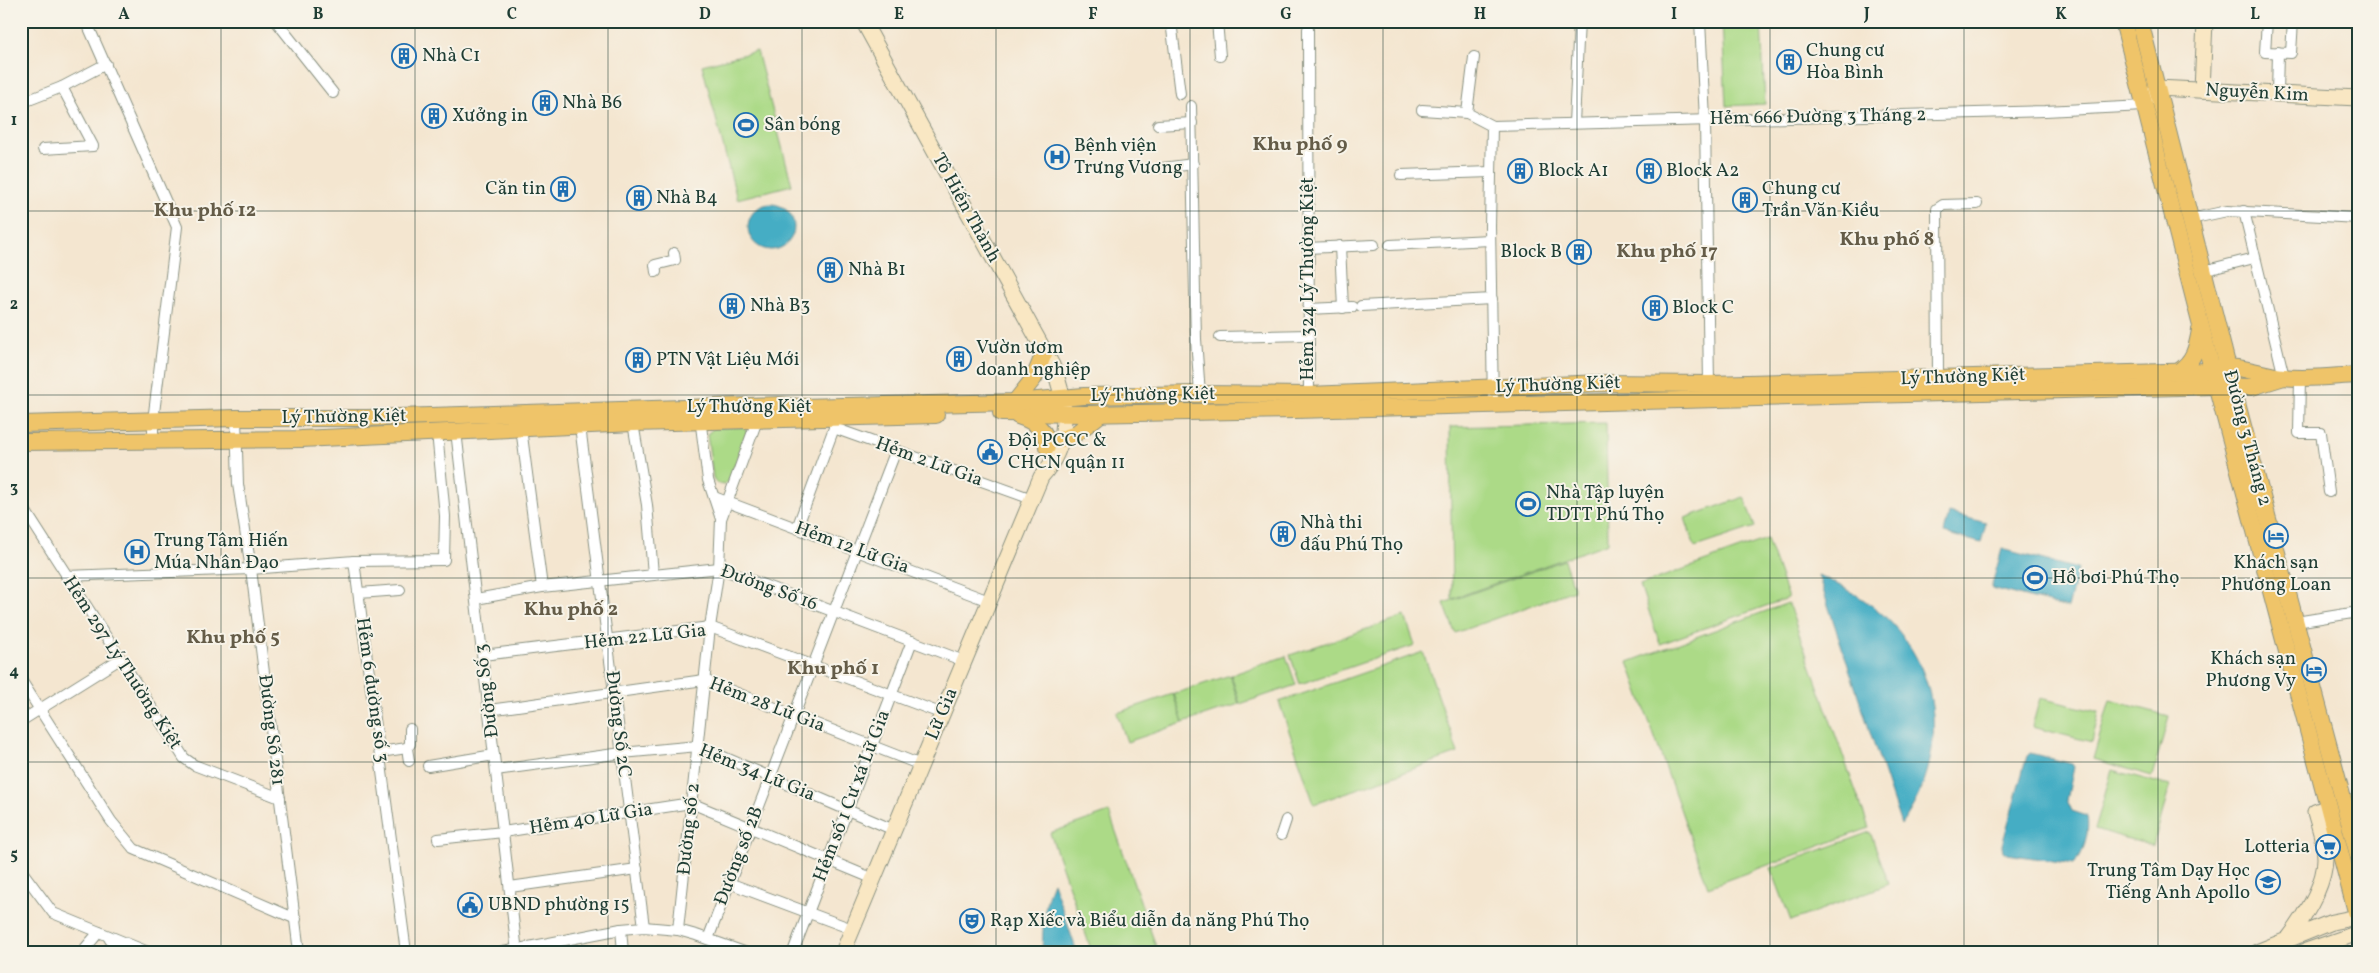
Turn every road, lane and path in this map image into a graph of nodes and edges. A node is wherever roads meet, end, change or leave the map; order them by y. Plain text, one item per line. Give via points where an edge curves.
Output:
1 (86, 21) edge
2 (276, 21) edge
3 (863, 21) edge
4 (1171, 21) edge
5 (1217, 21) edge
6 (1579, 21) edge
7 (1700, 21) edge
8 (2123, 21) edge
9 (2140, 21) edge
10 (2205, 21) edge
11 (2267, 21) edge
12 (2293, 21) edge
13 (1308, 29) dead end
14 (2278, 52) junction
15 (1220, 56) dead end
16 (1474, 57) dead end
17 (106, 64) junction
18 (62, 87) junction
19 (2157, 88) junction
20 (2202, 90) junction
21 (333, 93) dead end
22 (1180, 94) dead end
23 (2277, 94) junction
24 (2358, 98) edge
25 (21, 103) edge
26 (1191, 106) dead end
27 (2144, 106) junction
28 (1422, 110) dead end
29 (1467, 113) junction
30 (1705, 120) junction
31 (1192, 123) junction
32 (1574, 123) junction
33 (1158, 125) dead end
34 (1492, 126) junction
35 (43, 149) dead end
36 (1193, 164) junction
37 (1163, 168) dead end
38 (1491, 172) junction
39 (1401, 174) dead end
40 (1977, 204) dead end
41 (2244, 211) junction
42 (2358, 218) edge
43 (2190, 219) junction
44 (1490, 240) junction
45 (1374, 245) dead end
46 (1390, 245) dead end
47 (1340, 246) junction
48 (1307, 248) junction
49 (674, 253) dead end
50 (2254, 258) junction
51 (2203, 271) junction
52 (656, 272) dead end
53 (1492, 299) junction
54 (1352, 307) junction
55 (1308, 309) junction
56 (2201, 325) junction
57 (1308, 335) junction
58 (1220, 337) dead end
59 (1045, 351) junction
60 (2228, 367) junction
61 (2212, 369) junction
62 (2178, 372) junction
63 (2358, 375) edge
64 (2292, 377) junction
65 (1938, 378) junction
66 (1709, 384) junction
67 (2262, 385) junction
68 (2225, 386) junction
69 (1493, 387) junction
70 (2193, 387) junction
71 (1200, 394) junction
72 (1309, 402) junction
73 (1493, 404) junction
74 (1009, 407) junction
75 (2222, 408) junction
76 (2239, 411) junction
77 (760, 412) junction
78 (1102, 413) junction
79 (699, 414) junction
80 (236, 418) junction
81 (153, 421) junction
82 (633, 422) junction
83 (834, 423) junction
84 (21, 424) edge
85 (1060, 425) junction
86 (580, 426) junction
87 (521, 428) junction
88 (456, 431) junction
89 (438, 432) junction
90 (153, 440) junction
91 (237, 440) junction
92 (21, 442) edge
93 (896, 450) junction
94 (2329, 492) dead end
95 (714, 497) junction
96 (1032, 499) junction
97 (728, 502) junction
98 (21, 504) edge
99 (721, 519) junction
100 (797, 528) junction
101 (858, 550) junction
102 (354, 561) junction
103 (719, 568) junction
104 (251, 569) junction
105 (653, 574) junction
106 (66, 576) junction
107 (600, 580) junction
108 (542, 587) junction
109 (400, 590) dead end
110 (359, 593) junction
111 (476, 599) junction
112 (989, 601) junction
113 (833, 611) junction
114 (2358, 612) edge
115 (2296, 622) junction
116 (710, 628) junction
117 (607, 640) junction
118 (912, 641) junction
119 (483, 656) junction
120 (120, 659) junction
121 (964, 661) junction
122 (812, 665) junction
123 (21, 680) edge
124 (704, 680) junction
125 (614, 692) junction
126 (891, 694) junction
127 (40, 709) junction
128 (489, 710) junction
129 (942, 714) junction
130 (793, 715) junction
131 (21, 721) edge
132 (410, 729) dead end
133 (698, 746) junction
134 (873, 746) junction
135 (407, 748) junction
136 (380, 752) junction
137 (622, 753) junction
138 (494, 755) junction
139 (409, 761) dead end
140 (921, 765) junction
141 (428, 766) dead end
142 (496, 770) junction
143 (770, 777) junction
144 (280, 798) junction
145 (691, 803) junction
146 (2328, 807) junction
147 (848, 811) junction
148 (629, 812) junction
149 (1286, 820) dead end
150 (750, 828) junction
151 (894, 830) junction
152 (503, 832) junction
153 (1281, 835) dead end
154 (438, 839) dead end
155 (2358, 855) edge
156 (829, 860) junction
157 (637, 869) junction
158 (21, 870) edge
159 (874, 879) junction
160 (729, 882) junction
161 (510, 887) junction
162 (808, 912) junction
163 (296, 919) junction
164 (2358, 921) edge
165 (644, 927) junction
166 (622, 929) junction
167 (852, 929) junction
168 (678, 930) junction
169 (104, 934) junction
170 (708, 939) junction
171 (2288, 939) junction
172 (726, 949) edge
173 (517, 950) edge
174 (82, 952) edge
175 (118, 952) edge
176 (148, 952) edge
177 (300, 952) edge
178 (406, 952) edge
179 (503, 952) edge
180 (624, 952) edge
181 (744, 952) edge
182 (793, 952) edge
183 (843, 952) edge
184 (2257, 952) edge
185 (2303, 952) edge

1 - 17 street
2 - 21 street
3 - 59 main road, Tô Hiến Thành
4 - 22 street
5 - 15 street
6 - 32 street
7 - 30 street
8 - 27 main road
9 - 19 main road, Đường 3 Tháng 2
10 - 20 main road
11 - 14 street via 2265,52
12 - 14 street via 2291,53
13 - 48 street, Hẻm 324 Lý Thường Kiệt
14 - 23 street
16 - 29 street
17 - 18 street
17 - 81 street via 177,227
18 - 25 street
18 - 35 street via 93,146
19 - 20 main road, Nguyễn Kim
19 - 27 main road
19 - 43 main road, Đường 3 Tháng 2
20 - 23 main road, Nguyễn Kim
23 - 24 main road, Nguyễn Kim
26 - 31 street
27 - 30 street, Hẻm 666 Đường 3 Tháng 2 via 2045,112
27 - 56 main road, Đường 3 Tháng 2
28 - 29 street
29 - 34 street
30 - 32 street, Hẻm 666 Đường 3 Tháng 2
30 - 66 street
31 - 33 street
31 - 36 street
32 - 34 street, Hẻm 666 Đường 3 Tháng 2
34 - 38 street
36 - 37 street
36 - 71 street
38 - 39 street
38 - 44 street
40 - 65 street via 1943,205 1937,209
41 - 42 street
41 - 43 street
41 - 50 street
43 - 51 main road, Đường 3 Tháng 2
44 - 46 street
44 - 53 street
45 - 47 street
47 - 48 street
47 - 54 street
48 - 55 street, Hẻm 324 Lý Thường Kiệt
49 - 52 street via 675,260 654,265
50 - 51 street
50 - 64 street via 2273,327
51 - 60 main road, Đường 3 Tháng 2
53 - 54 street
53 - 69 street
54 - 55 street
55 - 57 street, Hẻm 324 Lý Thường Kiệt
56 - 61 main road, Đường 3 Tháng 2
56 - 62 main road via 2194,354
57 - 58 street
57 - 72 street, Hẻm 324 Lý Thường Kiệt
59 - 74 main road via 1034,378
59 - 85 main road, Tô Hiến Thành via 1057,376
60 - 61 main road, Lý Thường Kiệt
60 - 64 main road, Lý Thường Kiệt
60 - 68 main road, Đường 3 Tháng 2
61 - 62 main road, Lý Thường Kiệt
61 - 68 main road, Đường 3 Tháng 2
62 - 65 main road, Lý Thường Kiệt
63 - 64 main road, Lý Thường Kiệt
64 - 67 main road, Lý Thường Kiệt
64 - 94 street via 2299,433 2321,433
65 - 66 main road, Lý Thường Kiệt
66 - 69 main road, Lý Thường Kiệt
67 - 68 main road, Lý Thường Kiệt
67 - 76 main road
68 - 70 main road, Lý Thường Kiệt
68 - 75 main road, Đường 3 Tháng 2
68 - 76 main road, Đường 3 Tháng 2
69 - 72 main road, Lý Thường Kiệt
69 - 73 street
70 - 73 main road, Lý Thường Kiệt
70 - 75 main road via 2207,394
71 - 72 main road, Lý Thường Kiệt
71 - 85 main road, Lý Thường Kiệt
72 - 73 main road, Lý Thường Kiệt
72 - 78 main road, Lý Thường Kiệt
74 - 77 main road, Lý Thường Kiệt via 800,407
74 - 83 main road, Lý Thường Kiệt
74 - 85 main road, Lý Thường Kiệt
74 - 85 main road via 1044,433
75 - 146 main road, Đường 3 Tháng 2
76 - 115 main road, Đường 3 Tháng 2
77 - 79 main road, Lý Thường Kiệt
77 - 83 main road, Lý Thường Kiệt
77 - 97 street
78 - 85 main road, Lý Thường Kiệt
78 - 85 main road via 1074,435
79 - 80 main road, Lý Thường Kiệt
79 - 82 main road, Lý Thường Kiệt
79 - 95 street via 708,480
80 - 81 main road, Lý Thường Kiệt
80 - 91 street, Đường Số 281
81 - 84 main road, Lý Thường Kiệt
81 - 90 street
82 - 86 main road, Lý Thường Kiệt
82 - 105 street via 647,505
83 - 93 street, Hẻm 2 Lữ Gia
83 - 100 street
85 - 96 main road, Lữ Gia via 1052,465 1041,477
86 - 87 main road, Lý Thường Kiệt
86 - 107 street, Đường Số 2C
87 - 88 main road, Lý Thường Kiệt
87 - 108 street
88 - 89 main road, Lý Thường Kiệt
88 - 111 street, Đường Số 3
89 - 91 main road, Lý Thường Kiệt
89 - 102 street via 445,516 444,560
90 - 91 main road, Lý Thường Kiệt
90 - 92 main road, Lý Thường Kiệt
91 - 104 street, Đường Số 281 via 238,484
93 - 96 street, Hẻm 2 Lữ Gia
93 - 101 street, Đường số 2B
95 - 97 street, Hẻm 12 Lữ Gia
95 - 99 street
96 - 112 main road, Lữ Gia
97 - 99 street
97 - 100 street, Hẻm 12 Lữ Gia
98 - 106 street, Hẻm 297 Lý Thường Kiệt
99 - 103 street, Đường số 2
100 - 101 street, Hẻm 12 Lữ Gia
101 - 112 street, Hẻm 12 Lữ Gia
101 - 113 street, Đường số 2B
102 - 104 street
102 - 110 street, Hẻm 6 đường số 3
103 - 105 street, Đường Số 16
103 - 113 street, Đường Số 16
103 - 116 street, Đường số 2
104 - 106 street
104 - 144 street, Đường Số 281
105 - 107 street, Đường Số 16
106 - 120 street, Hẻm 297 Lý Thường Kiệt
107 - 108 street, Đường Số 16
107 - 117 street, Đường Số 2C
108 - 111 street, Đường Số 16
109 - 110 street
110 - 136 street, Hẻm 6 đường số 3
111 - 119 street, Đường Số 3
112 - 121 main road, Lữ Gia
113 - 118 street, Đường Số 16
113 - 122 street, Đường số 2B
114 - 115 street
115 - 155 main road, Đường 3 Tháng 2
116 - 117 street, Hẻm 22 Lữ Gia
116 - 122 street, Hẻm 22 Lữ Gia
116 - 124 street, Đường số 2
117 - 119 street, Hẻm 22 Lữ Gia
117 - 125 street, Đường Số 2C
118 - 121 street, Đường Số 16
118 - 126 street, Hẻm số 1 Cư xá Lữ Gia
119 - 128 street, Đường Số 3
120 - 127 street
120 - 144 street, Hẻm 297 Lý Thường Kiệt via 184,758
121 - 129 main road, Lữ Gia
122 - 126 street, Hẻm 22 Lữ Gia
122 - 130 street, Đường số 2B
123 - 127 street
124 - 125 street, Hẻm 28 Lữ Gia
124 - 130 street, Hẻm 28 Lữ Gia
124 - 133 street, Đường số 2
125 - 128 street, Hẻm 28 Lữ Gia
125 - 137 street, Đường Số 2C
126 - 129 street, Hẻm 22 Lữ Gia
126 - 134 street, Hẻm số 1 Cư xá Lữ Gia
127 - 131 street
127 - 163 street via 111,821 134,848
128 - 138 street, Đường Số 3
129 - 140 main road, Lữ Gia
130 - 134 street, Hẻm 28 Lữ Gia
130 - 143 street, Đường số 2B
132 - 135 street
133 - 137 street, Hẻm 34 Lữ Gia
133 - 143 street, Hẻm 34 Lữ Gia
133 - 145 street, Đường số 2
134 - 140 street, Hẻm 28 Lữ Gia
134 - 147 street, Hẻm số 1 Cư xá Lữ Gia
135 - 136 street
135 - 139 street
136 - 178 street, Hẻm 6 đường số 3
137 - 142 street, Hẻm 34 Lữ Gia
137 - 148 street, Đường Số 2C
138 - 141 street
138 - 142 street, Đường Số 3
140 - 151 main road, Lữ Gia
142 - 152 street, Đường Số 3
143 - 147 street, Hẻm 34 Lữ Gia
143 - 150 street, Đường số 2B
144 - 163 street, Đường Số 281
145 - 148 street, Hẻm 40 Lữ Gia
145 - 150 street
145 - 168 street, Đường số 2
146 - 164 main road, Đường 3 Tháng 2
146 - 171 main road via 2315,812 2325,850 2322,876
147 - 151 street, Hẻm 34 Lữ Gia
147 - 156 street, Hẻm số 1 Cư xá Lữ Gia
148 - 152 street, Hẻm 40 Lữ Gia
148 - 157 street, Đường Số 2C
149 - 153 street
150 - 156 street
150 - 160 street, Đường số 2B
151 - 159 main road, Lữ Gia
152 - 154 street, Hẻm 40 Lữ Gia
152 - 161 street, Đường Số 3
156 - 159 street
156 - 162 street, Hẻm số 1 Cư xá Lữ Gia
157 - 161 street
157 - 165 street, Đường Số 2C
158 - 169 street via 53,913
159 - 167 main road, Lữ Gia
160 - 162 street
160 - 170 street, Đường số 2B
161 - 173 street, Đường Số 3
162 - 167 street
162 - 182 street, Hẻm số 1 Cư xá Lữ Gia
163 - 177 street, Đường Số 281
164 - 171 main road via 2332,922
164 - 185 main road
165 - 166 street
165 - 168 street
166 - 173 street
166 - 180 street
167 - 183 main road, Lữ Gia
168 - 170 street
169 - 174 street
169 - 175 street
169 - 176 street
170 - 172 street
171 - 184 main road
172 - 181 street
173 - 179 street

